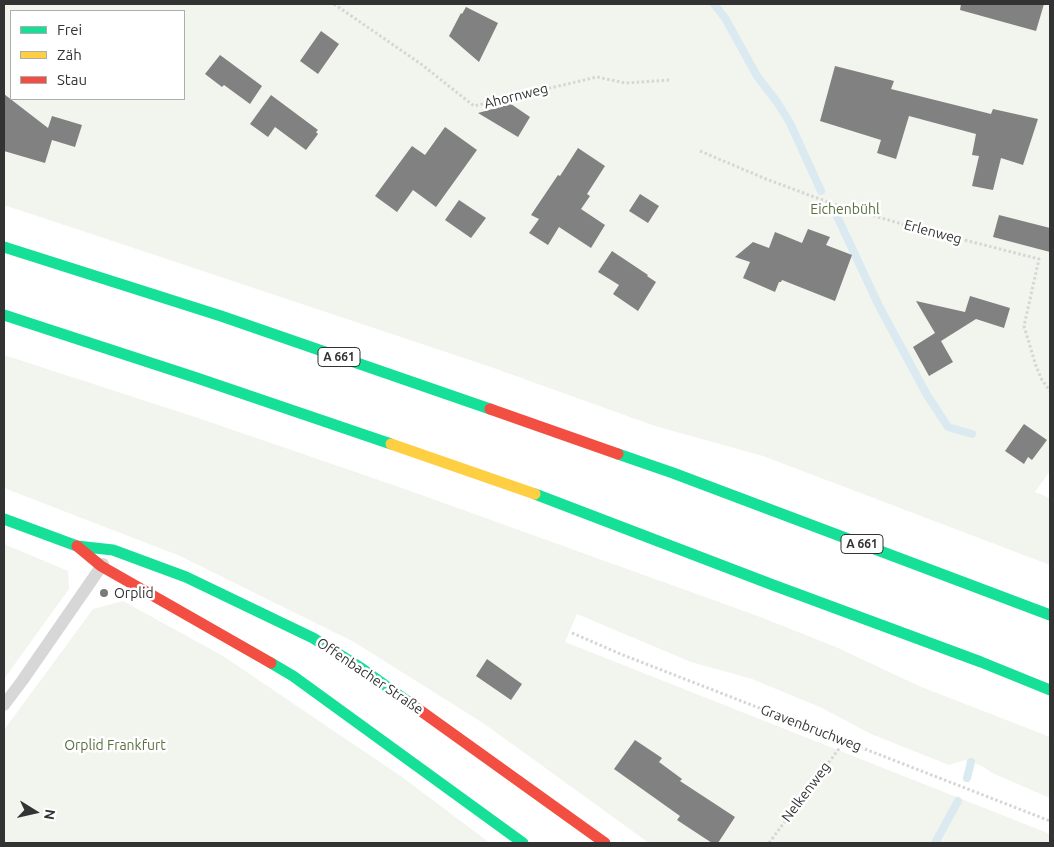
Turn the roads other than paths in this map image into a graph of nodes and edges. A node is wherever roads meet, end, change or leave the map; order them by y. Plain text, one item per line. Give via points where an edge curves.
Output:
1 (4, 247) edge
2 (4, 315) edge
3 (4, 519) edge
4 (77, 546) junction
5 (113, 550) junction
6 (101, 566) junction
7 (1050, 615) edge
8 (1050, 690) edge
9 (4, 705) edge
10 (523, 843) edge
11 (605, 843) edge

1 - 7 main road, A 661 via 221,316 673,473
2 - 8 main road via 520,488
3 - 4 main road, Offenbacher Straße
4 - 5 main road, Offenbacher Straße
4 - 6 main road, Offenbacher Straße
5 - 6 lane
5 - 11 main road, Offenbacher Straße via 186,578 313,638 361,668
6 - 9 lane
6 - 10 main road, Offenbacher Straße via 293,676

